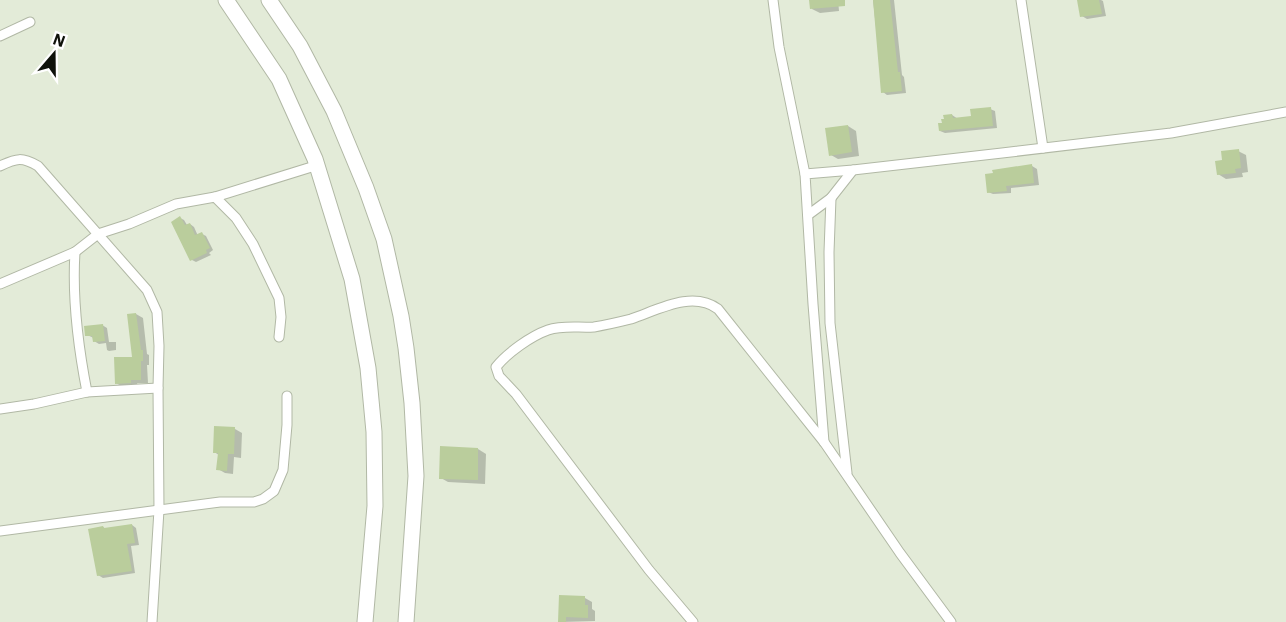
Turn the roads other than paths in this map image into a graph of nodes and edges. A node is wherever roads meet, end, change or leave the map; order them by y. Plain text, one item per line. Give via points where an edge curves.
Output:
1 (226, 0) edge
2 (269, 0) edge
3 (773, 0) edge
4 (1021, 0) edge
5 (30, 22) dead end
6 (0, 36) edge
7 (1286, 112) edge
8 (1043, 148) junction
9 (318, 165) junction
10 (0, 166) edge
11 (853, 170) junction
12 (805, 174) junction
13 (215, 197) junction
14 (831, 198) junction
15 (808, 215) junction
16 (98, 234) junction
17 (75, 252) junction
18 (0, 284) edge
19 (279, 337) dead end
20 (815, 339) junction
21 (831, 345) junction
22 (158, 388) junction
23 (87, 392) junction
24 (287, 396) dead end
25 (0, 409) edge
26 (824, 442) junction
27 (847, 477) junction
28 (159, 510) junction
29 (0, 531) edge
30 (153, 622) edge
31 (365, 622) edge
32 (406, 622) edge
33 (693, 622) edge
34 (951, 622) edge

1 - 9 highway via 279,79
2 - 32 highway via 300,45 334,111 384,239 404,338 412,403 416,476
3 - 12 street
4 - 8 street
5 - 6 street
7 - 8 street via 1171,133
8 - 11 street
9 - 13 street
9 - 31 highway via 352,279 368,368 375,506
10 - 16 street via 15,159 38,166
11 - 12 street
11 - 14 street
12 - 15 street
13 - 16 street via 176,204
13 - 19 street via 236,218 253,244 279,298
14 - 15 street
14 - 21 street
15 - 20 street
16 - 17 street
16 - 22 street via 147,290 157,312
17 - 18 street
17 - 23 street via 78,344
20 - 21 street
20 - 26 street
21 - 27 street
22 - 23 street
22 - 28 street
23 - 25 street
24 - 28 street via 283,470 274,490 263,500
26 - 27 street
26 - 33 street via 710,303 678,302 628,320 548,330 503,358 496,367 499,376
27 - 34 street
28 - 29 street
28 - 30 street

